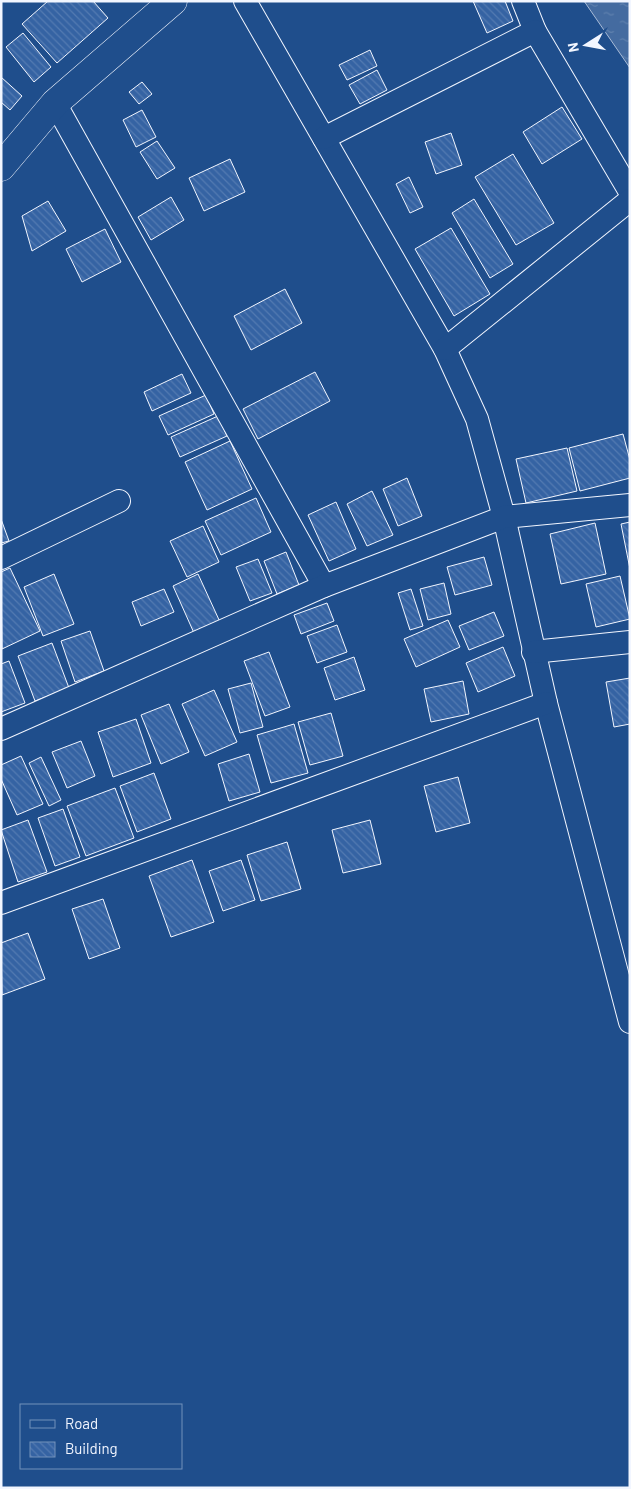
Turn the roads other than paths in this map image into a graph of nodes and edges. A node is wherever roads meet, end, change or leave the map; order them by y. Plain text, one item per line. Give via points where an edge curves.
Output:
1 (173, 1) edge
2 (245, 1) edge
3 (523, 1) edge
4 (535, 31) junction
5 (55, 103) junction
6 (324, 138) junction
7 (1, 167) edge
8 (630, 192) edge
9 (630, 200) edge
10 (445, 349) junction
11 (119, 502) dead end
12 (630, 505) edge
13 (504, 517) junction
14 (1, 558) edge
15 (324, 586) junction
16 (630, 642) edge
17 (534, 652) junction
18 (546, 703) junction
19 (1, 729) edge
20 (1, 903) edge
21 (630, 1022) edge

1 - 5 main road
2 - 6 street
3 - 4 street
4 - 6 street
4 - 8 street
5 - 7 main road
5 - 15 street
6 - 10 street
9 - 10 street
10 - 13 street via 477,419
11 - 14 street
12 - 13 street
13 - 15 street
13 - 17 street
15 - 19 street
16 - 17 street
17 - 18 street
18 - 20 street
18 - 21 street

